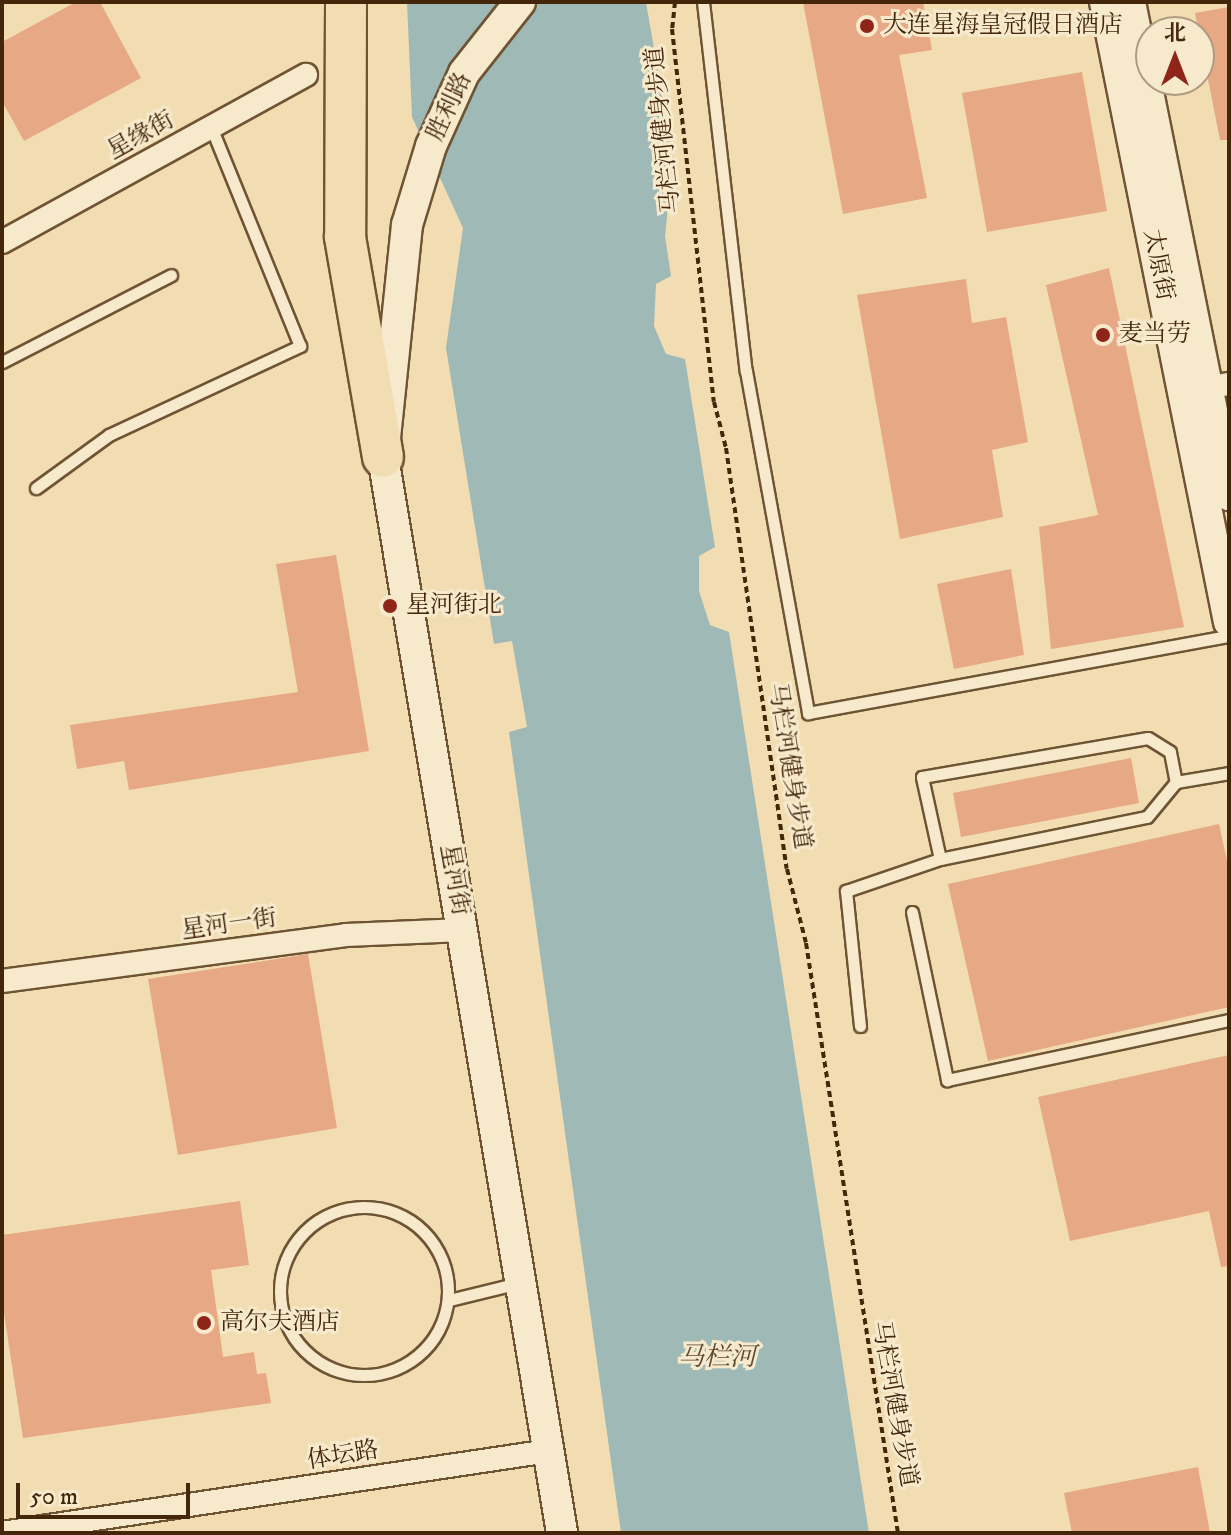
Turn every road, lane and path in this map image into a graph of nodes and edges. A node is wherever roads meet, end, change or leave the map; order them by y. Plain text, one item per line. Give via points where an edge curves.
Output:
1 (346, 2) edge
2 (520, 2) edge
3 (675, 2) edge
4 (703, 2) edge
5 (1105, 2) edge
6 (1130, 2) edge
7 (306, 75) dead end
8 (211, 127) junction
9 (407, 225) joint
10 (2, 242) edge
11 (171, 275) dead end
12 (2, 362) edge
13 (1206, 388) edge
14 (383, 457) junction
15 (36, 488) dead end
16 (1229, 495) edge
17 (1229, 622) edge
18 (1229, 636) edge
19 (1229, 773) edge
20 (1176, 782) junction
21 (940, 859) junction
22 (912, 912) dead end
23 (463, 930) junction
24 (2, 981) edge
25 (1229, 1020) edge
26 (860, 1026) dead end
27 (519, 1283) junction
28 (449, 1300) junction
29 (549, 1451) junction
30 (2, 1533) edge
31 (562, 1533) edge
32 (898, 1533) edge

1 - 14 highway via 345,237
2 - 9 main road, 胜利路 via 464,73 431,146
3 - 32 path, 马栏河健身步道 via 672,29 714,402 726,448 787,869 806,943
4 - 18 lane via 746,371 808,713
5 - 13 main road, 太原街
6 - 13 main road, 太原街
7 - 8 street, 星缘街
8 - 10 street, 星缘街
8 - 15 lane via 300,346 109,435
9 - 14 main road, 星河街
11 - 12 lane
13 - 16 main road, 太原街
13 - 17 main road, 太原街
14 - 23 main road, 星河街
19 - 20 lane
20 - 21 lane via 1147,817
20 - 21 lane via 1170,752 1148,738 922,777
21 - 26 lane via 846,891
22 - 25 lane via 947,1080
23 - 24 street, 星河一街 via 346,935
23 - 27 main road, 星河街
27 - 28 lane
27 - 29 main road, 星河街
28 - 28 lane via 426,1350 390,1371 348,1374 300,1347 279,1295 295,1242 339,1210 367,1206 419,1225 437,1246
29 - 30 street, 体坛路
29 - 31 main road, 星河街

